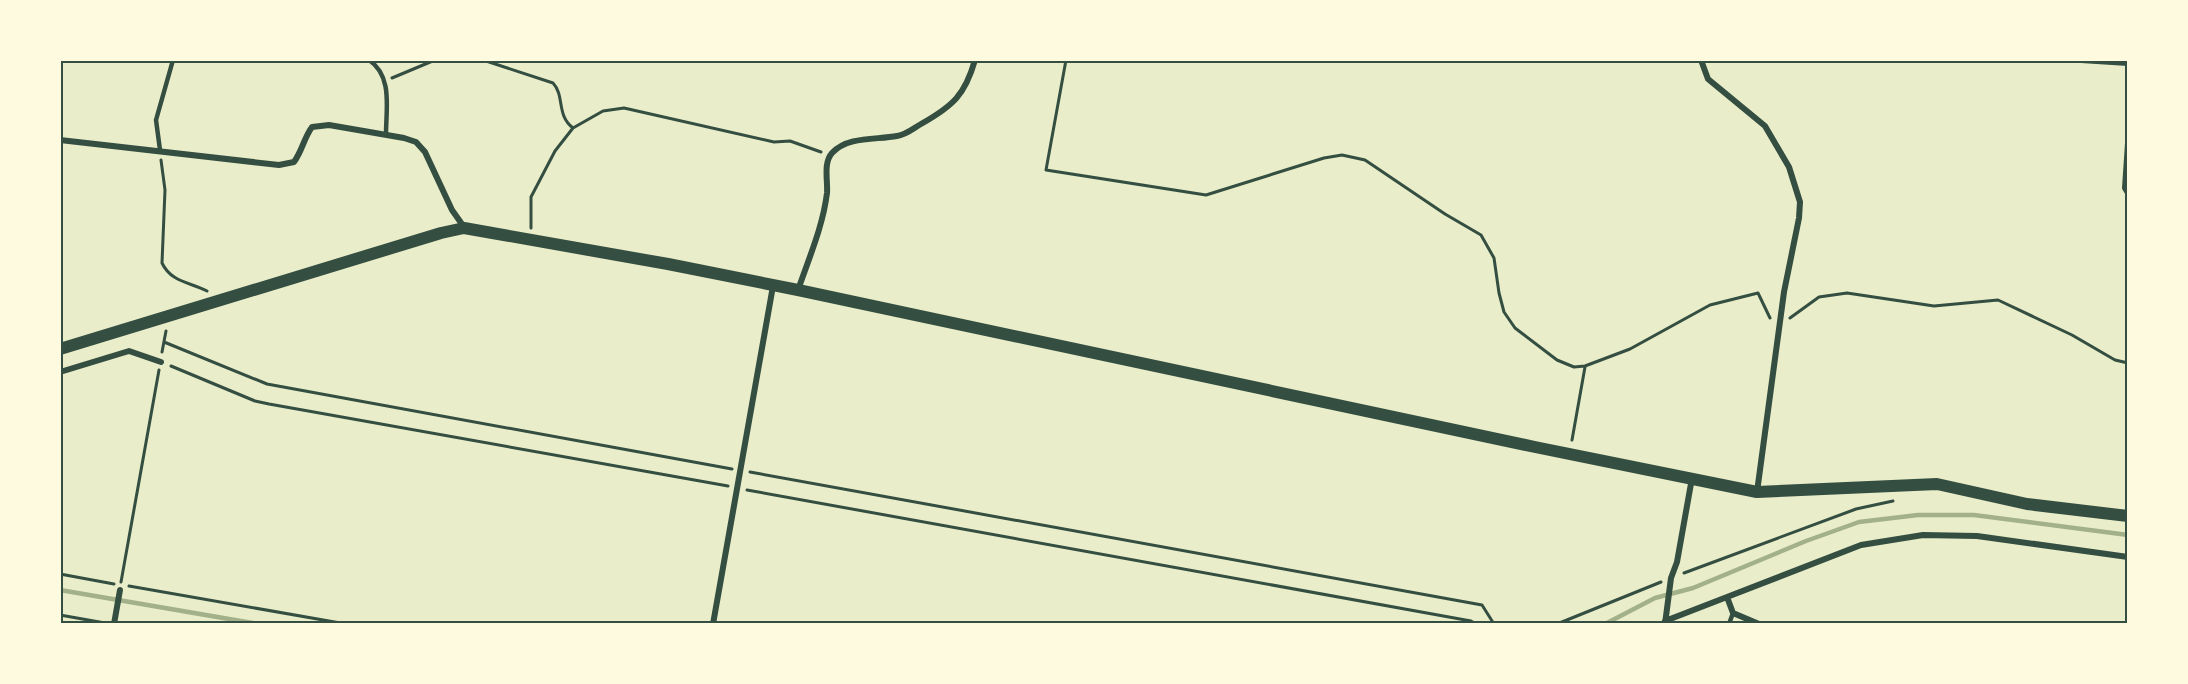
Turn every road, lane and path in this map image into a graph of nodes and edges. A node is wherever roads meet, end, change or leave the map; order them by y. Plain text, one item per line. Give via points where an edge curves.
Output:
1 (173, 60) edge
2 (369, 60) edge
3 (435, 60) edge
4 (483, 60) edge
5 (975, 60) edge
6 (1066, 60) edge
7 (1701, 60) edge
8 (2081, 60) edge
9 (2128, 63) edge
10 (385, 81) junction
11 (573, 128) junction
12 (386, 134) junction
13 (60, 140) edge
14 (2128, 142) edge
15 (160, 150) junction
16 (831, 155) junction
17 (2128, 193) edge
18 (464, 228) junction
19 (531, 239) junction
20 (773, 286) junction
21 (798, 290) junction
22 (222, 299) junction
23 (169, 315) junction
24 (1780, 325) junction
25 (164, 342) junction
26 (62, 345) edge
27 (161, 362) junction
28 (2128, 363) edge
29 (1585, 366) junction
30 (60, 372) edge
31 (1570, 454) junction
32 (740, 470) junction
33 (1692, 478) junction
34 (1915, 485) junction
35 (737, 488) junction
36 (1757, 492) junction
37 (2128, 516) edge
38 (2128, 557) edge
39 (60, 574) edge
40 (1671, 580) junction
41 (120, 587) junction
42 (1727, 597) junction
43 (1733, 613) junction
44 (60, 615) edge
45 (1665, 622) edge
46 (112, 624) edge
47 (346, 624) edge
48 (713, 624) edge
49 (1476, 624) edge
50 (1494, 624) edge
51 (1557, 624) edge
52 (1729, 624) edge
53 (1759, 624) edge

1 - 15 lane via 156,120
2 - 10 lane via 378,66
3 - 10 path
4 - 11 path via 553,83 559,89 562,114
5 - 16 street via 965,88 938,114 900,136 844,144
6 - 29 path via 1046,170 1206,195 1324,158 1342,155 1365,160 1481,235 1494,258 1504,312 1515,328 1557,360 1574,367
7 - 24 street via 1708,79 1765,126 1789,167 1800,202
8 - 9 street
10 - 12 lane
11 - 16 path via 603,111 624,108 774,142 790,141
11 - 19 path via 555,151 531,197
12 - 15 street via 329,125 312,127 294,162 279,165
12 - 18 street via 416,142 425,152
13 - 15 street
14 - 17 street
15 - 22 path via 165,190 162,263 176,279
16 - 21 street via 825,212
18 - 19 main road
18 - 22 main road
19 - 20 main road
20 - 21 main road
20 - 32 street
21 - 31 main road
22 - 23 main road
23 - 25 path
23 - 26 main road
24 - 28 path via 1819,297 1847,293 1934,306 1998,300
24 - 29 path via 1768,317 1758,293 1710,305 1630,349
24 - 36 street
25 - 27 path
25 - 32 path via 267,384
27 - 30 street via 129,351
27 - 35 path via 255,401
27 - 41 path
29 - 31 path
31 - 33 main road
32 - 35 street
32 - 50 path via 1482,605
33 - 36 main road
33 - 40 street
34 - 36 main road
34 - 37 main road via 1936,484 2027,504
34 - 40 path via 1902,499 1856,509
35 - 48 street
35 - 49 path
38 - 42 street via 1977,536 1923,535 1861,545
39 - 41 path
40 - 45 street
40 - 51 path
41 - 46 street
41 - 47 path
42 - 43 street
42 - 45 street
43 - 52 lane
43 - 53 street
44 - 46 path

